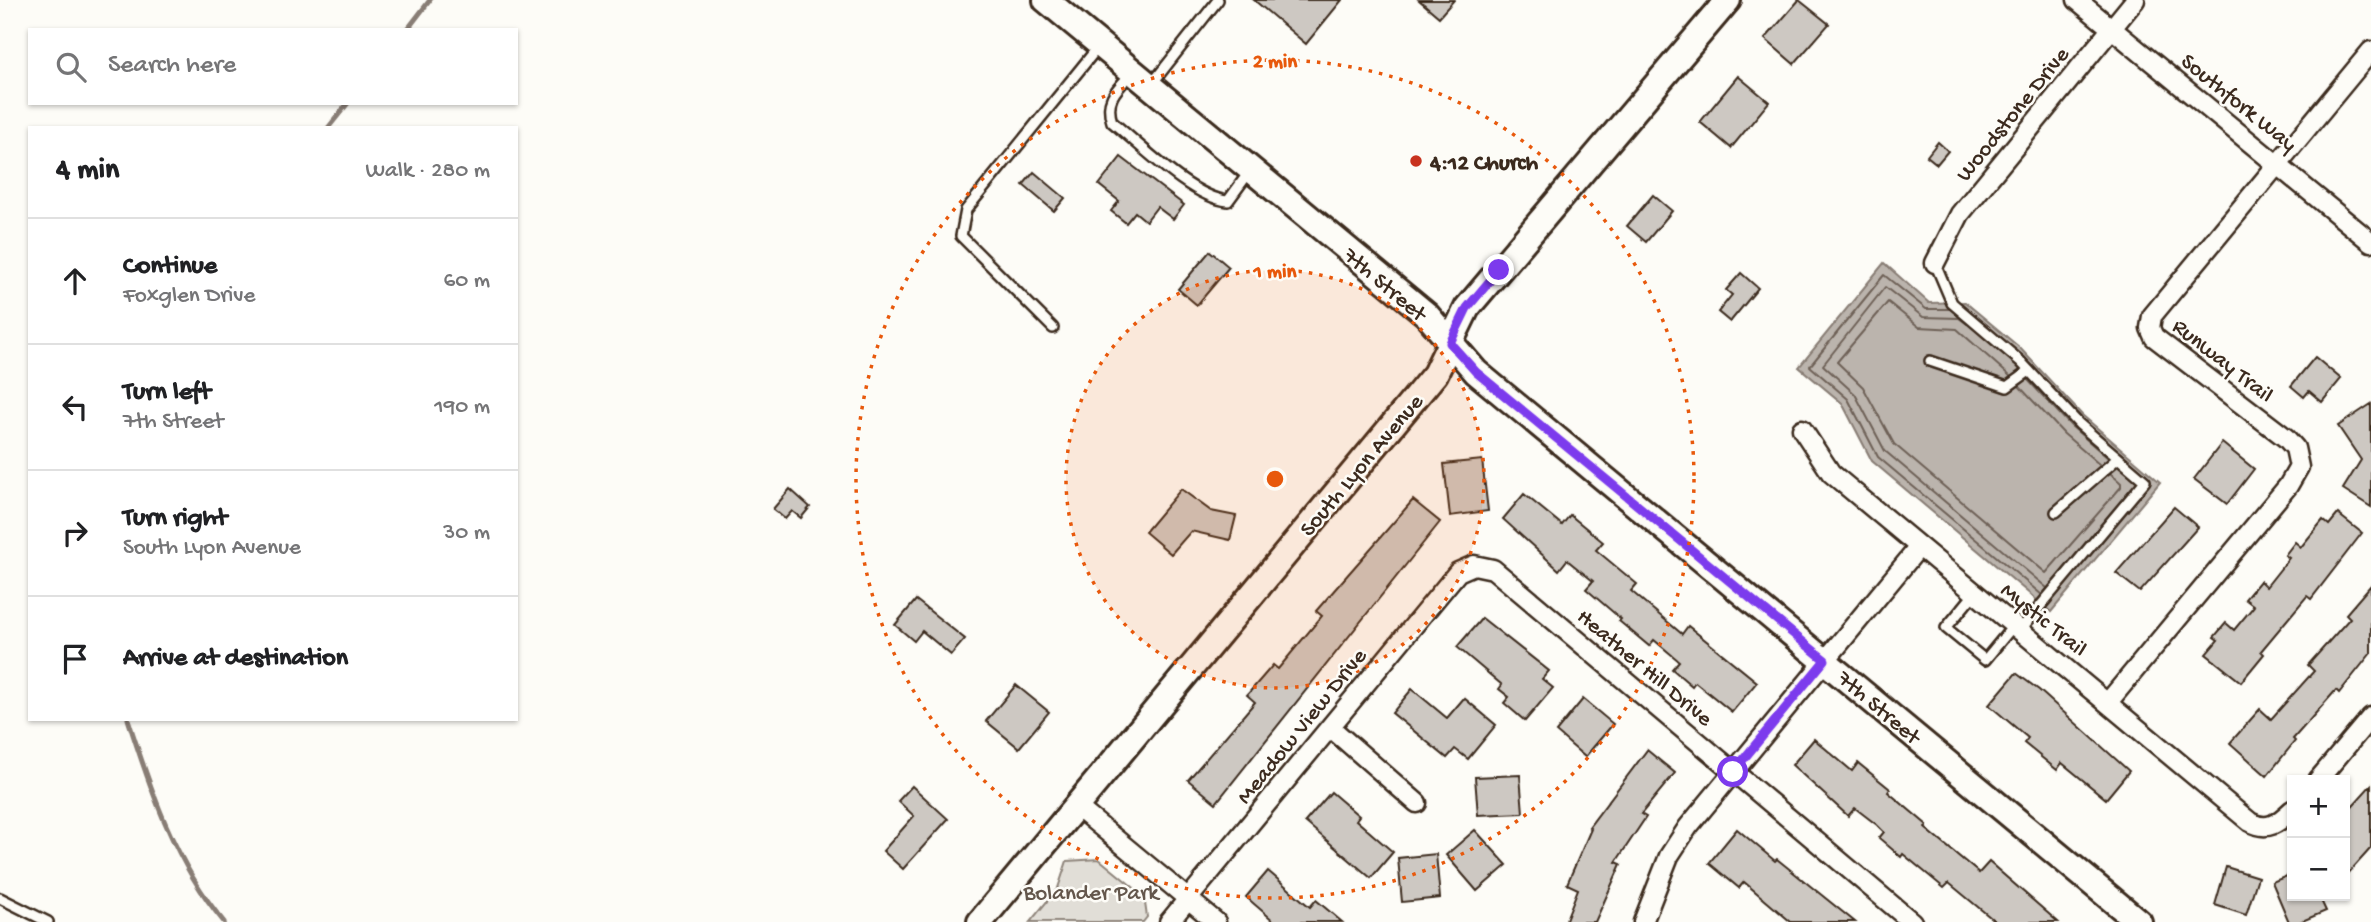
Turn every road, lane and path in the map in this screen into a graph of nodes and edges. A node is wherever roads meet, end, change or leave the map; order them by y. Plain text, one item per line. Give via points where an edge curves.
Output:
1 (1046, 0) edge
2 (1218, 0) edge
3 (1728, 0) edge
4 (2077, 0) edge
5 (2135, 0) edge
6 (2112, 29) junction
7 (1100, 45) junction
8 (2371, 51) edge
9 (1142, 79) junction
10 (2277, 163) junction
11 (1251, 170) junction
12 (2371, 242) edge
13 (1935, 263) joint
14 (1054, 328) dead end
15 (1450, 343) junction
16 (1930, 361) dead end
17 (2029, 371) junction
18 (1802, 429) dead end
19 (2118, 458) junction
20 (2056, 512) dead end
21 (1919, 547) junction
22 (1474, 565) joint
23 (1975, 593) junction
24 (2017, 627) junction
25 (1825, 660) junction
26 (2109, 701) junction
27 (2371, 717) edge
28 (1331, 728) junction
29 (1733, 772) junction
30 (2322, 775) edge
31 (1417, 803) dead end
32 (1076, 806) junction
33 (2287, 814) edge
34 (0, 898) edge
35 (1188, 899) junction
36 (48, 922) edge
37 (980, 922) edge
38 (1169, 922) edge
39 (1216, 922) edge
40 (1643, 922) edge
41 (1912, 922) edge
42 (2139, 922) edge

1 - 7 street, 7th Street
2 - 9 lane
3 - 15 street, South Lyon Avenue via 1467,308
4 - 6 street, Southfork Way
5 - 6 street, Woodstone Drive
6 - 10 street, Southfork Way
6 - 13 street, Woodstone Drive via 1960,214
7 - 9 street, 7th Street
7 - 14 lane via 966,211 961,236
8 - 10 street, Runway Trail
9 - 11 street, 7th Street
9 - 11 lane via 1111,96 1107,108 1112,122 1214,199 1228,201
10 - 12 street, Southfork Way
10 - 26 street, Runway Trail via 2152,316 2150,328 2163,346 2286,438 2295,448 2300,467
11 - 15 street, 7th Street via 1427,315
13 - 17 lane via 1952,303
15 - 25 street, 7th Street via 1476,372
15 - 32 street, South Lyon Avenue via 1435,374
16 - 17 lane via 2007,387
17 - 19 lane
18 - 21 street, Mystic Trail via 1831,473
19 - 20 lane
19 - 24 lane via 2145,481
21 - 23 street, Mystic Trail
21 - 25 street
22 - 28 street, Meadow View Drive via 1458,572
22 - 29 street, Heather Hill Drive via 1493,569
23 - 24 street, Mystic Trail
23 - 24 lane via 1946,628 1985,660
24 - 26 street, Mystic Trail
25 - 29 street
25 - 42 street, 7th Street
26 - 33 street, Mystic Trail via 2250,822 2271,827
27 - 30 street
28 - 31 street
28 - 35 street, Meadow View Drive
29 - 40 street via 1669,856
29 - 41 street, Heather Hill Drive
32 - 35 street
32 - 37 street, South Lyon Avenue
34 - 36 lane
35 - 38 street, Meadow View Drive
35 - 39 street

